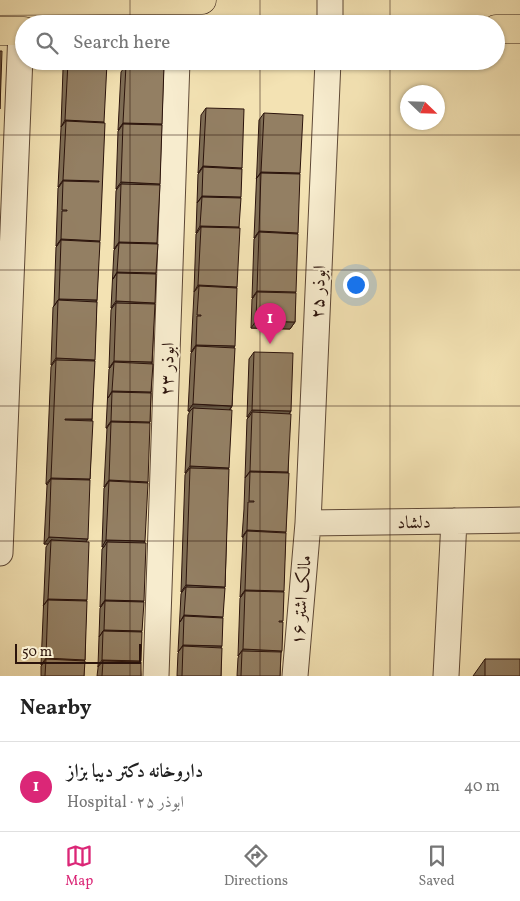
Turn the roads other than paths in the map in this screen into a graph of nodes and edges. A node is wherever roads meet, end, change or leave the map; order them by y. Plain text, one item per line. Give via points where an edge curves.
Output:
1 (35, 0) edge
2 (180, 0) edge
3 (202, 0) edge
4 (330, 0) edge
5 (0, 1) edge
6 (330, 15) edge
7 (505, 29) edge
8 (520, 29) edge
9 (15, 31) edge
10 (177, 70) edge
11 (328, 70) edge
12 (520, 520) edge
13 (454, 521) junction
14 (308, 523) junction
15 (0, 553) edge
16 (156, 676) edge
17 (295, 676) edge
18 (446, 676) edge

1 - 2 main road
1 - 5 main road
2 - 3 main road
4 - 6 street
7 - 8 main road
9 - 15 street
10 - 16 street, ابوذر ۲۳
11 - 14 street, ابوذر ۲۵
12 - 13 street, دلشاد
13 - 14 street, دلشاد
13 - 18 street
14 - 17 street, مالک اشتر ۱۶

